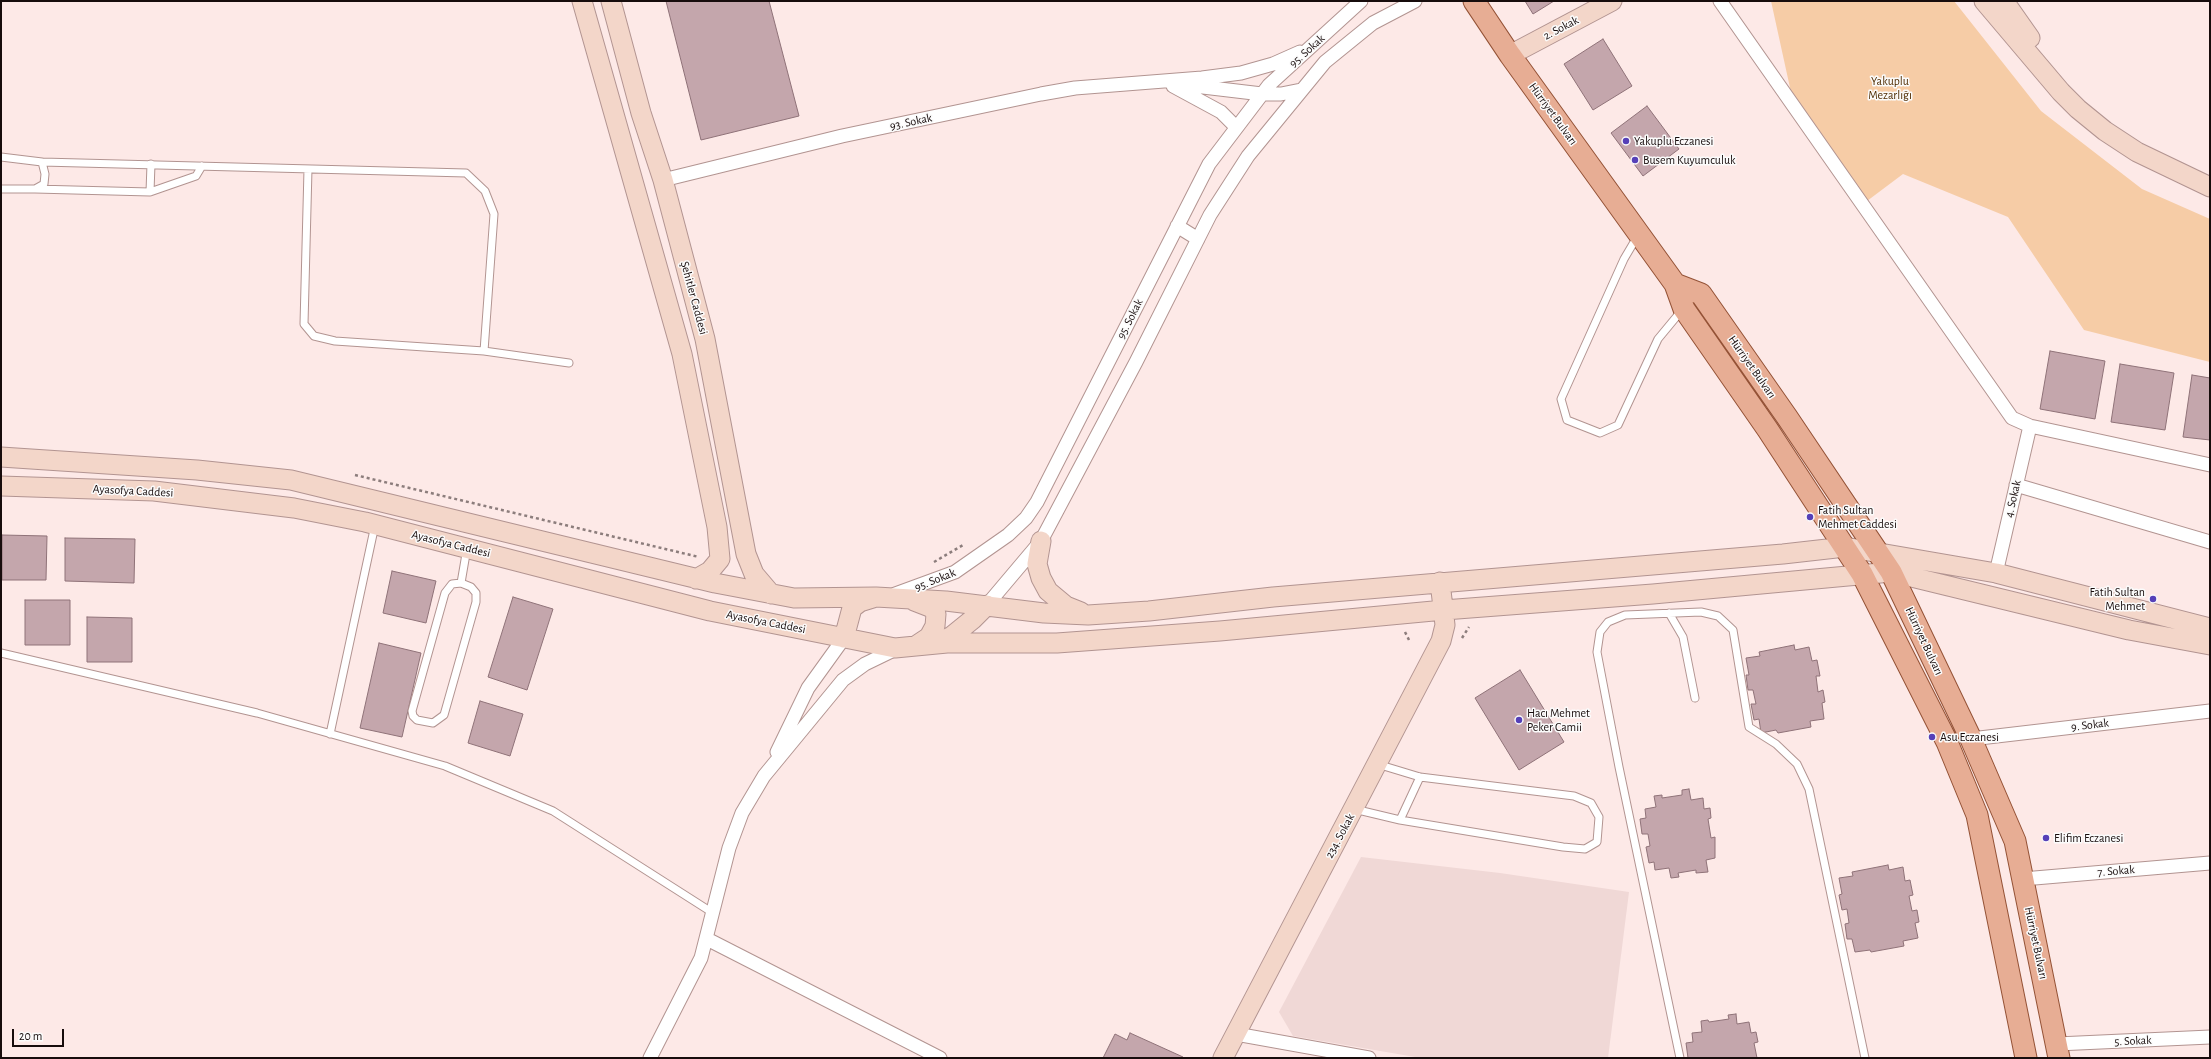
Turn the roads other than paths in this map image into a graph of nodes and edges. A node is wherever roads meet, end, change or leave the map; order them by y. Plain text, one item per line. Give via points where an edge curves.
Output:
1 (582, 1) edge
2 (1361, 1) edge
3 (1415, 1) edge
4 (1474, 1) edge
5 (1612, 1) edge
6 (1720, 1) edge
7 (1984, 1) edge
8 (2004, 1) edge
9 (613, 9) edge
10 (589, 24) junction
11 (1309, 48) junction
12 (1510, 55) junction
13 (1162, 81) junction
14 (1301, 90) junction
15 (1262, 94) junction
16 (641, 113) junction
17 (616, 121) junction
18 (1236, 127) junction
19 (1, 157) edge
20 (42, 162) junction
21 (151, 164) junction
22 (202, 166) junction
23 (308, 170) junction
24 (2210, 175) edge
25 (663, 180) junction
26 (2210, 187) edge
27 (1, 189) edge
28 (35, 189) junction
29 (150, 192) junction
30 (1177, 226) junction
31 (1639, 234) junction
32 (1198, 239) junction
33 (1675, 284) junction
34 (1684, 309) junction
35 (484, 351) junction
36 (569, 363) dead end
37 (2030, 426) junction
38 (724, 439) junction
39 (701, 447) junction
40 (1, 457) edge
41 (2210, 465) edge
42 (2016, 485) junction
43 (1, 486) edge
44 (376, 525) junction
45 (1041, 541) junction
46 (2210, 542) edge
47 (1845, 547) junction
48 (467, 548) junction
49 (1878, 551) junction
50 (1891, 572) junction
51 (1996, 573) junction
52 (1862, 574) junction
53 (696, 578) junction
54 (1440, 582) junction
55 (460, 583) junction
56 (770, 594) junction
57 (876, 597) junction
58 (904, 598) junction
59 (986, 605) junction
60 (1444, 610) junction
61 (1670, 613) junction
62 (1088, 615) junction
63 (2210, 628) edge
64 (844, 638) junction
65 (936, 644) junction
66 (2210, 645) edge
67 (904, 647) junction
68 (1, 653) edge
69 (1695, 698) dead end
70 (2210, 711) edge
71 (330, 734) junction
72 (1970, 739) junction
73 (1377, 764) junction
74 (771, 766) junction
75 (1420, 777) junction
76 (1354, 809) junction
77 (1400, 820) junction
78 (2210, 863) edge
79 (2023, 879) junction
80 (713, 913) junction
81 (707, 939) junction
82 (1236, 1034) junction
83 (2210, 1037) edge
84 (2058, 1051) edge
85 (650, 1058) edge
86 (940, 1058) edge
87 (1223, 1058) edge
88 (1369, 1058) edge
89 (1680, 1058) edge
90 (1866, 1058) edge
91 (2026, 1058) edge

1 - 10 main road
2 - 11 street, 95. Sokak
3 - 14 street, 95. Sokak via 1373,24 1325,62
4 - 12 main road, Hürriyet Bulvarı
5 - 12 main road, 2. Sokak
6 - 37 street via 2012,418
7 - 26 main road via 2061,92 2084,114 2137,152
8 - 24 main road via 2021,27 2063,77 2096,109 2152,147
9 - 10 main road
9 - 16 main road, Şehitler Caddesi
10 - 17 main road
11 - 13 street via 1273,64 1241,72
11 - 15 street, 95. Sokak
12 - 31 main road, Hürriyet Bulvarı
13 - 15 street
13 - 18 street via 1221,112
13 - 25 street, 93. Sokak via 1075,88 1041,94 842,136
14 - 15 street
14 - 32 street, 95. Sokak via 1248,156 1210,215
15 - 18 street, 95. Sokak
16 - 17 main road
16 - 25 main road, Şehitler Caddesi
17 - 39 main road via 682,354
18 - 30 street, 95. Sokak via 1209,164
19 - 20 lane
20 - 21 lane
20 - 28 lane via 44,184
21 - 22 lane
21 - 29 lane
22 - 23 lane
22 - 29 lane via 196,176
23 - 35 lane via 304,324 314,336 335,341
23 - 35 lane via 466,174 485,191 494,214
25 - 38 main road, Şehitler Caddesi via 705,338
27 - 28 lane
28 - 29 lane
30 - 32 street
30 - 57 street, 95. Sokak via 1038,502 1026,518 1008,535 955,572 902,593
31 - 33 main road, Hürriyet Bulvarı
31 - 34 lane via 1624,259 1561,398 1566,420 1600,433 1618,425 1658,338
32 - 45 street, 95. Sokak
33 - 34 main road, Hürriyet Bulvarı
33 - 49 main road, Hürriyet Bulvarı via 1701,294
34 - 47 main road, Hürriyet Bulvarı
35 - 36 lane
37 - 41 street
37 - 42 street, 4. Sokak
38 - 39 main road
38 - 56 main road, Şehitler Caddesi via 746,554 754,574
39 - 53 main road via 717,527 720,559 710,571
40 - 53 main road via 197,470 291,480
42 - 46 street
42 - 51 street, 4. Sokak
43 - 44 main road, Ayasofya Caddesi via 154,491 294,508
44 - 48 main road, Ayasofya Caddesi
44 - 71 lane
45 - 59 street, 95. Sokak
45 - 62 main road via 1037,564 1048,591 1066,606
47 - 49 main road
47 - 52 main road, Hürriyet Bulvarı
47 - 54 main road
48 - 55 lane
48 - 64 main road, Ayasofya Caddesi via 710,611
49 - 50 main road, Hürriyet Bulvarı
49 - 51 main road
50 - 52 main road, Ayasofya Caddesi
50 - 66 main road via 2129,630
50 - 72 main road, Hürriyet Bulvarı
51 - 63 main road
52 - 60 main road, Ayasofya Caddesi
52 - 91 main road, Hürriyet Bulvarı via 1947,742 1977,815
53 - 56 main road
54 - 60 main road, 234. Sokak
54 - 62 main road
55 - 55 lane via 452,584 445,593 412,711 417,720 433,723 444,715 476,602 476,593 471,587
56 - 57 main road via 794,598
57 - 58 main road
57 - 64 main road via 860,602 852,608
58 - 59 main road
58 - 67 main road via 932,608 936,614 935,626 929,637
59 - 62 main road via 1044,613
59 - 65 main road via 952,636
60 - 65 main road, Ayasofya Caddesi via 1057,643
60 - 73 main road, 234. Sokak via 1441,641
61 - 69 lane via 1683,636
61 - 89 lane via 1625,615 1608,622 1600,632 1597,652
61 - 90 lane via 1701,612 1718,616 1733,630 1749,727 1776,744 1797,764 1809,789
64 - 67 main road, Ayasofya Caddesi
64 - 74 street via 808,688
65 - 67 main road, Ayasofya Caddesi
67 - 74 street via 865,664 843,680
68 - 71 lane via 257,713
70 - 72 street, 9. Sokak
71 - 80 lane via 445,766 553,811
72 - 79 main road, Hürriyet Bulvarı via 2015,841
73 - 75 lane
73 - 76 main road, 234. Sokak
74 - 80 street via 742,813 729,848
75 - 77 lane
75 - 77 lane via 1574,796 1591,803 1599,817 1597,842 1585,849 1563,847
76 - 77 lane
76 - 82 main road, 234. Sokak
78 - 79 street, 7. Sokak
79 - 84 main road, Hürriyet Bulvarı
80 - 81 street
81 - 85 street via 701,958
81 - 86 street
82 - 87 main road, 234. Sokak
82 - 88 street
83 - 84 street, 5. Sokak

